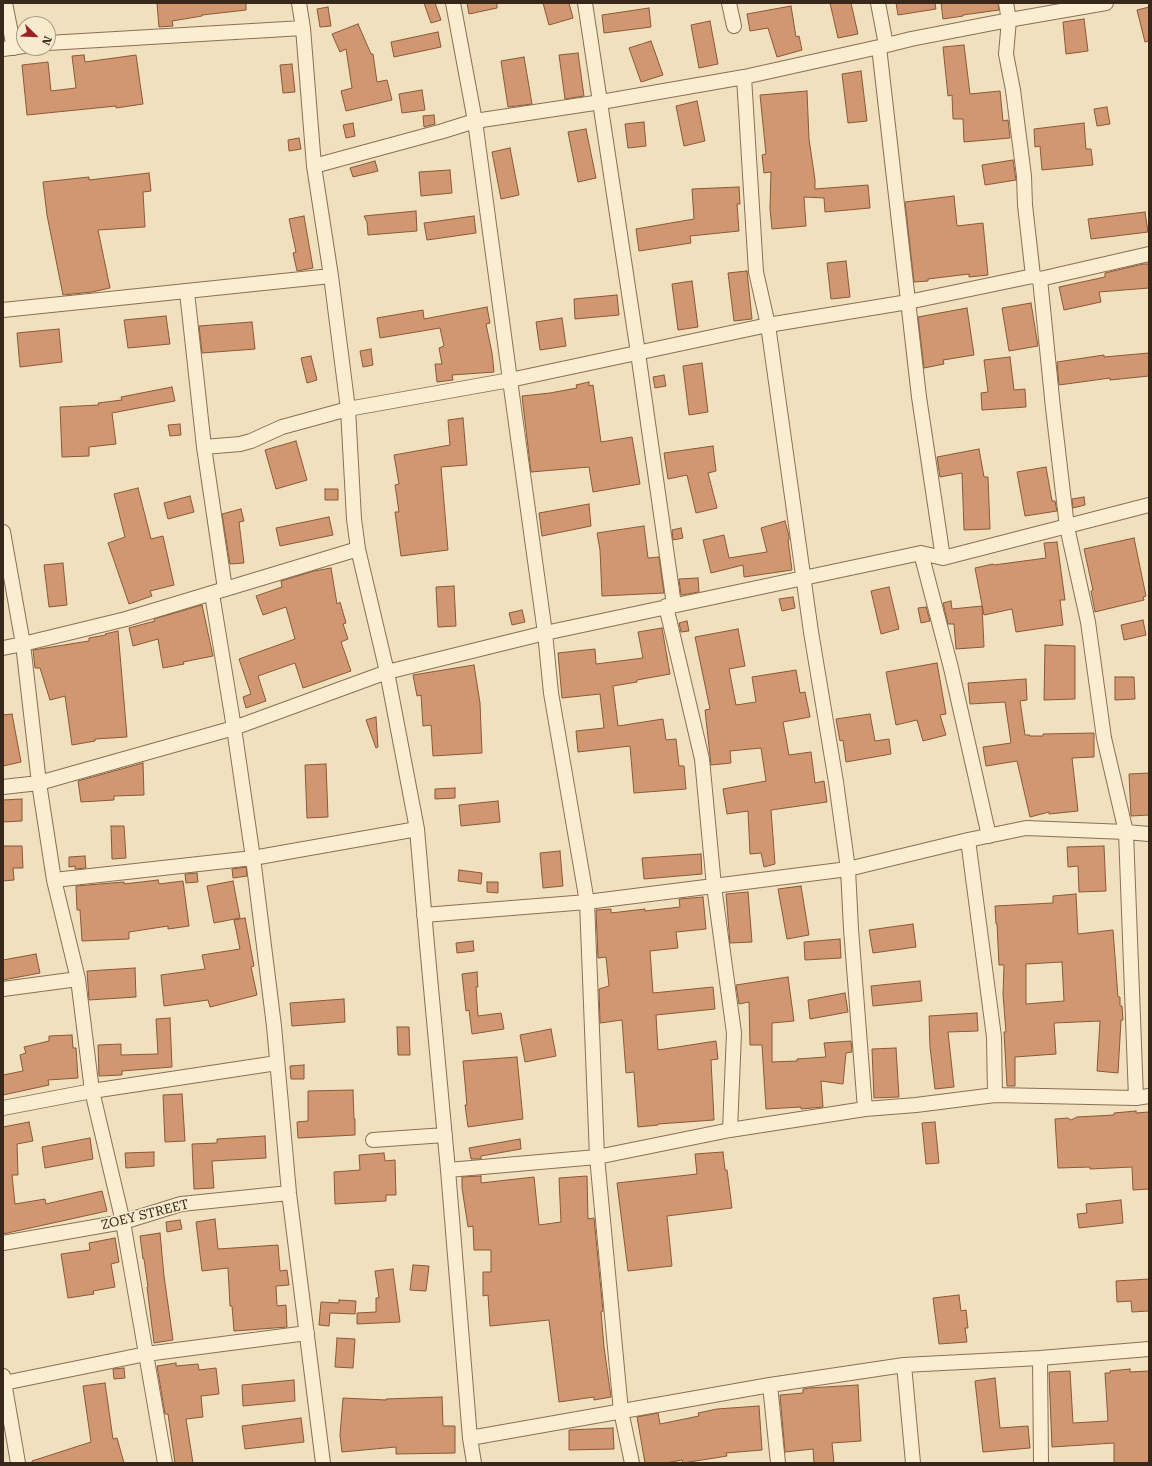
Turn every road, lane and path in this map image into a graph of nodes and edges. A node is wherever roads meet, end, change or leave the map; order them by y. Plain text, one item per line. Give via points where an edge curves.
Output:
1 (6, 3) edge
2 (299, 3) edge
3 (453, 3) edge
4 (585, 3) edge
5 (729, 3) edge
6 (878, 3) edge
7 (1006, 3) edge
8 (1106, 3) edge
9 (1009, 20) junction
10 (734, 26) dead end
11 (303, 28) junction
12 (56, 43) edge
13 (883, 46) junction
14 (14, 47) edge
15 (744, 76) junction
16 (601, 102) junction
17 (475, 121) junction
18 (314, 166) junction
19 (1149, 254) edge
20 (331, 276) junction
21 (1037, 278) junction
22 (187, 292) junction
23 (908, 302) junction
24 (3, 310) edge
25 (768, 325) junction
26 (638, 353) junction
27 (510, 380) junction
28 (348, 408) junction
29 (204, 447) junction
30 (1149, 505) edge
31 (1067, 527) junction
32 (3, 532) edge
33 (358, 549) junction
34 (921, 553) junction
35 (943, 558) junction
36 (804, 578) junction
37 (218, 592) junction
38 (670, 606) junction
39 (546, 633) junction
40 (24, 644) junction
41 (3, 648) edge
42 (387, 672) junction
43 (234, 728) junction
44 (38, 783) junction
45 (3, 787) edge
46 (417, 829) junction
47 (1126, 832) junction
48 (1149, 834) edge
49 (989, 836) junction
50 (968, 840) junction
51 (253, 858) junction
52 (848, 869) junction
53 (54, 880) junction
54 (714, 886) junction
55 (587, 902) junction
56 (424, 915) junction
57 (78, 979) junction
58 (3, 989) edge
59 (277, 1063) junction
60 (92, 1091) junction
61 (995, 1095) junction
62 (1143, 1097) edge
63 (3, 1108) edge
64 (865, 1109) junction
65 (730, 1130) junction
66 (445, 1135) junction
67 (373, 1140) dead end
68 (597, 1157) junction
69 (448, 1170) junction
70 (289, 1193) junction
71 (123, 1222) junction
72 (3, 1243) edge
73 (306, 1333) junction
74 (1149, 1349) edge
75 (146, 1354) junction
76 (1040, 1358) junction
77 (904, 1365) junction
78 (4, 1380) edge
79 (770, 1385) junction
80 (621, 1411) junction
81 (470, 1438) junction
82 (319, 1462) edge
83 (18, 1463) edge
84 (165, 1463) edge
85 (474, 1463) edge
86 (632, 1463) edge
87 (778, 1463) edge
88 (913, 1463) edge
89 (1041, 1463) edge

1 - 14 street
2 - 11 street
3 - 17 street
4 - 16 street
5 - 10 street
6 - 13 street
7 - 9 street
8 - 9 street
9 - 13 street
9 - 21 street via 1006,54
11 - 12 street
11 - 18 street
13 - 15 street
13 - 23 street
15 - 16 street
15 - 25 street via 756,272
16 - 17 street
16 - 26 street
17 - 18 street
17 - 27 street
18 - 20 street
19 - 21 street
20 - 22 street
20 - 28 street
21 - 23 street
21 - 31 street
22 - 24 street
22 - 29 street
23 - 25 street
23 - 35 street
25 - 26 street
25 - 36 street
26 - 27 street
26 - 38 street
27 - 28 street
27 - 39 street
28 - 29 street via 282,427 240,444
28 - 33 street
29 - 37 street
30 - 31 street
31 - 35 street
31 - 47 street via 1088,622 1104,738
32 - 40 street
33 - 37 street
33 - 42 street
34 - 35 street
34 - 36 street
34 - 49 street via 951,668
36 - 38 street
36 - 52 street
37 - 40 street via 126,619
37 - 43 street
38 - 39 street
38 - 54 street via 702,759
39 - 42 street
39 - 55 street via 551,693
40 - 41 street
40 - 44 street
42 - 43 street
42 - 46 street
43 - 44 street
43 - 51 street
44 - 45 street
44 - 53 street
46 - 51 street
46 - 56 street
47 - 48 street
47 - 49 street via 1026,828
47 - 62 street
49 - 50 street
50 - 52 street
50 - 61 street via 994,1030
51 - 53 street
51 - 59 street
52 - 54 street
52 - 64 street
53 - 57 street
54 - 55 street
54 - 65 street via 734,1033
55 - 56 street
55 - 68 street
56 - 66 street
57 - 58 street
57 - 60 street
59 - 60 street
59 - 70 street
60 - 63 street
60 - 71 street
61 - 62 street
61 - 64 street
64 - 65 street
65 - 68 street
66 - 67 street
66 - 69 street
68 - 69 street
68 - 80 street
69 - 81 street
70 - 71 street, ZOEY STREET via 181,1204
70 - 73 street
71 - 72 street, ZOEY STREET
71 - 75 street
73 - 75 street
73 - 82 street
74 - 76 street
75 - 78 street
75 - 84 street
76 - 77 street
76 - 89 street
77 - 79 street
77 - 88 street
78 - 83 street
79 - 80 street
79 - 87 street
80 - 81 street
80 - 86 street
81 - 85 street

